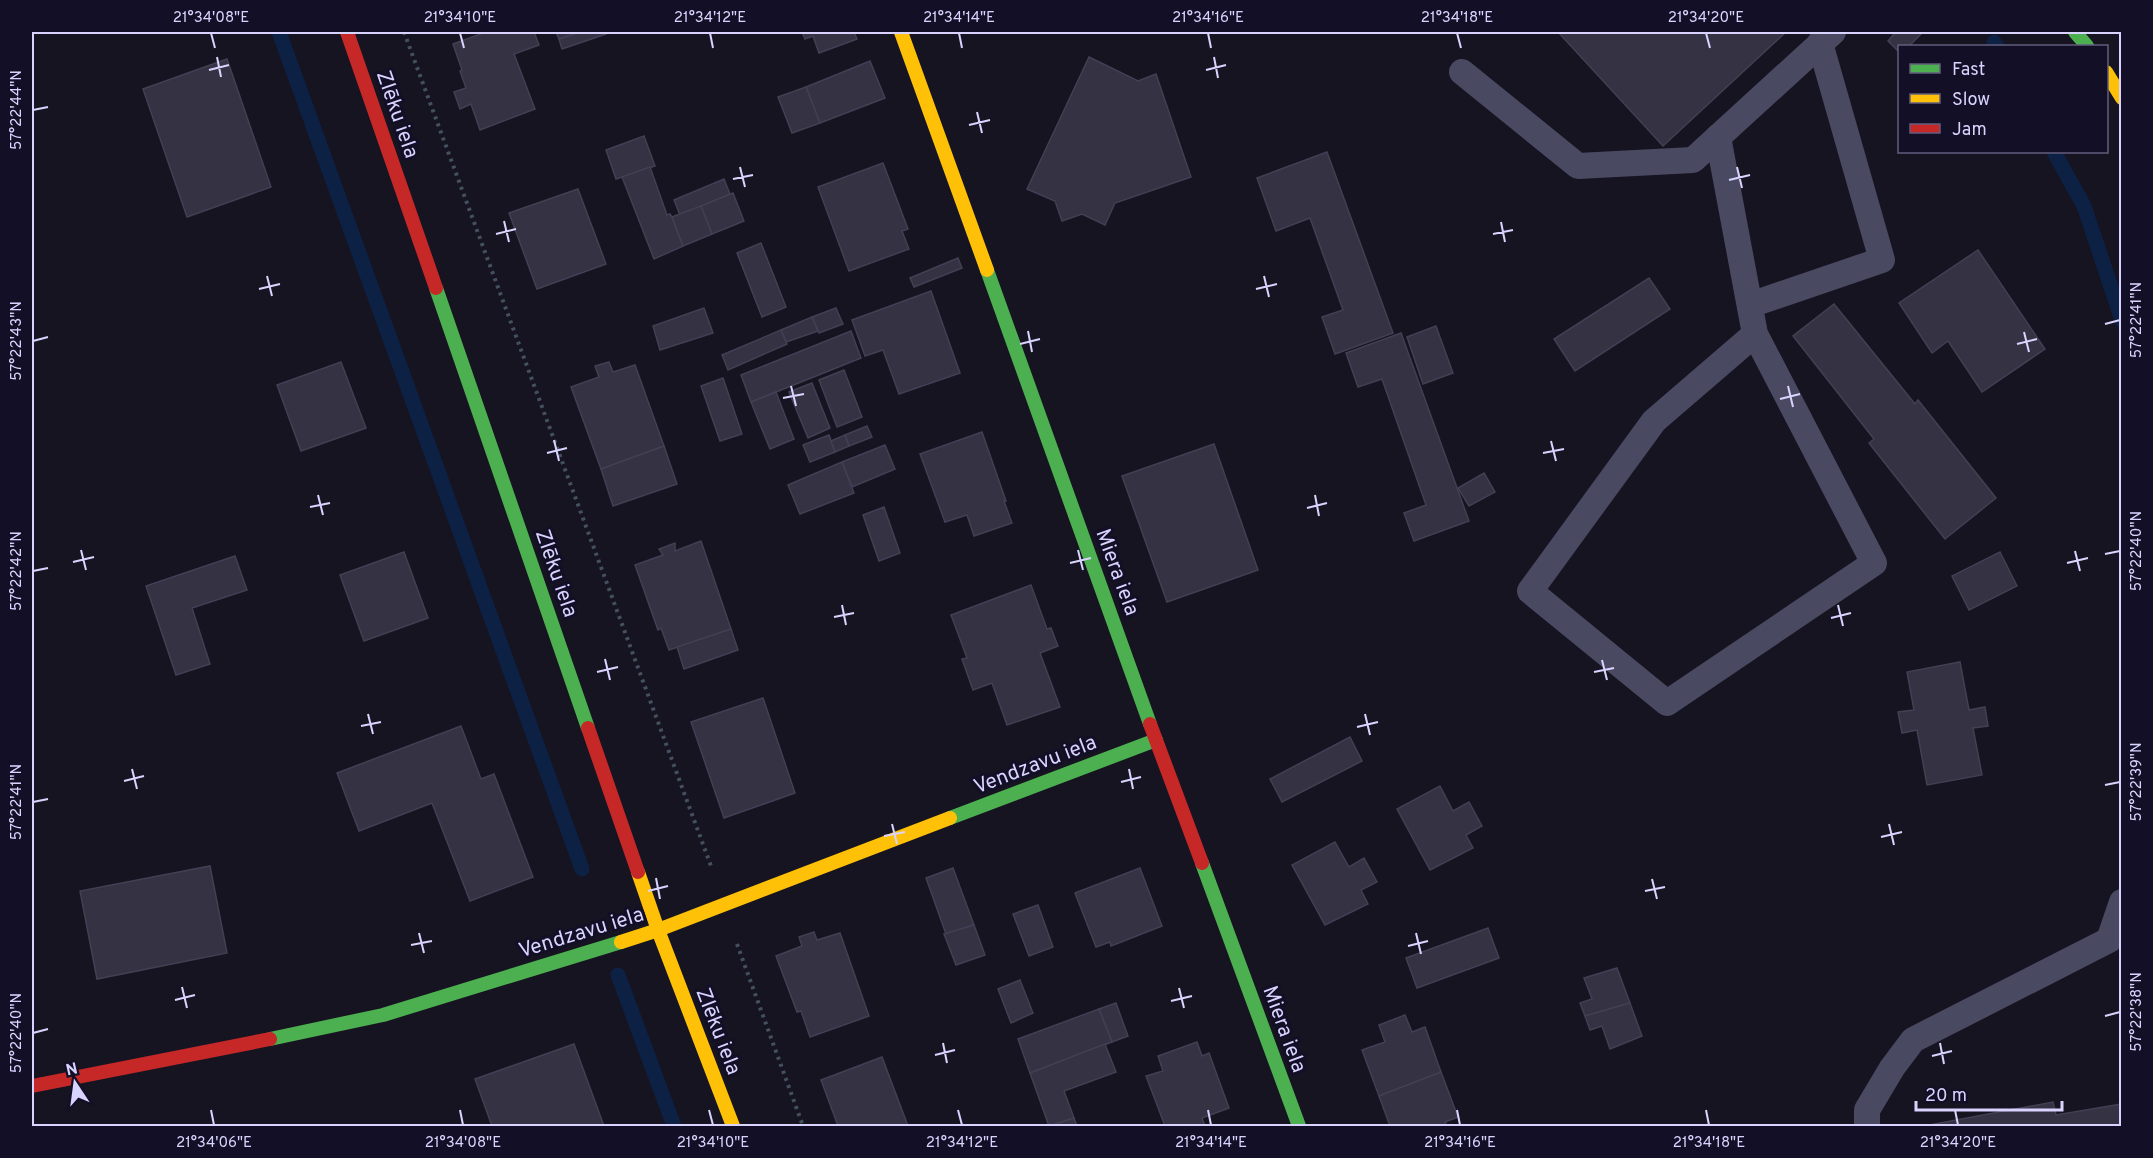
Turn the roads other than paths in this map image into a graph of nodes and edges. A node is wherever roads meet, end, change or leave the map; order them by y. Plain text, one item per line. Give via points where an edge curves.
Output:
1 (347, 32) edge
2 (901, 32) edge
3 (2075, 32) edge
4 (1827, 37) edge
5 (2085, 45) edge
6 (1462, 72) dead end
7 (2108, 75) edge
8 (2121, 98) edge
9 (1718, 137) junction
10 (1750, 305) junction
11 (1755, 333) junction
12 (1156, 740) junction
13 (2121, 902) edge
14 (658, 930) junction
15 (32, 1086) edge
16 (733, 1126) edge
17 (1299, 1126) edge
18 (1867, 1126) edge

1 - 14 street, Zlēku iela
2 - 12 street, Miera iela
3 - 5 street
4 - 9 lane
4 - 10 lane via 1882,260
6 - 9 lane via 1578,166 1693,160
7 - 8 street
9 - 10 lane
10 - 11 lane
11 - 11 lane via 1654,421 1530,591 1667,703 1874,563
12 - 14 street, Vendzavu iela
12 - 17 street, Miera iela
13 - 18 lane via 2109,940 1913,1040 1867,1110
14 - 15 street, Vendzavu iela via 383,1015
14 - 16 street, Zlēku iela

